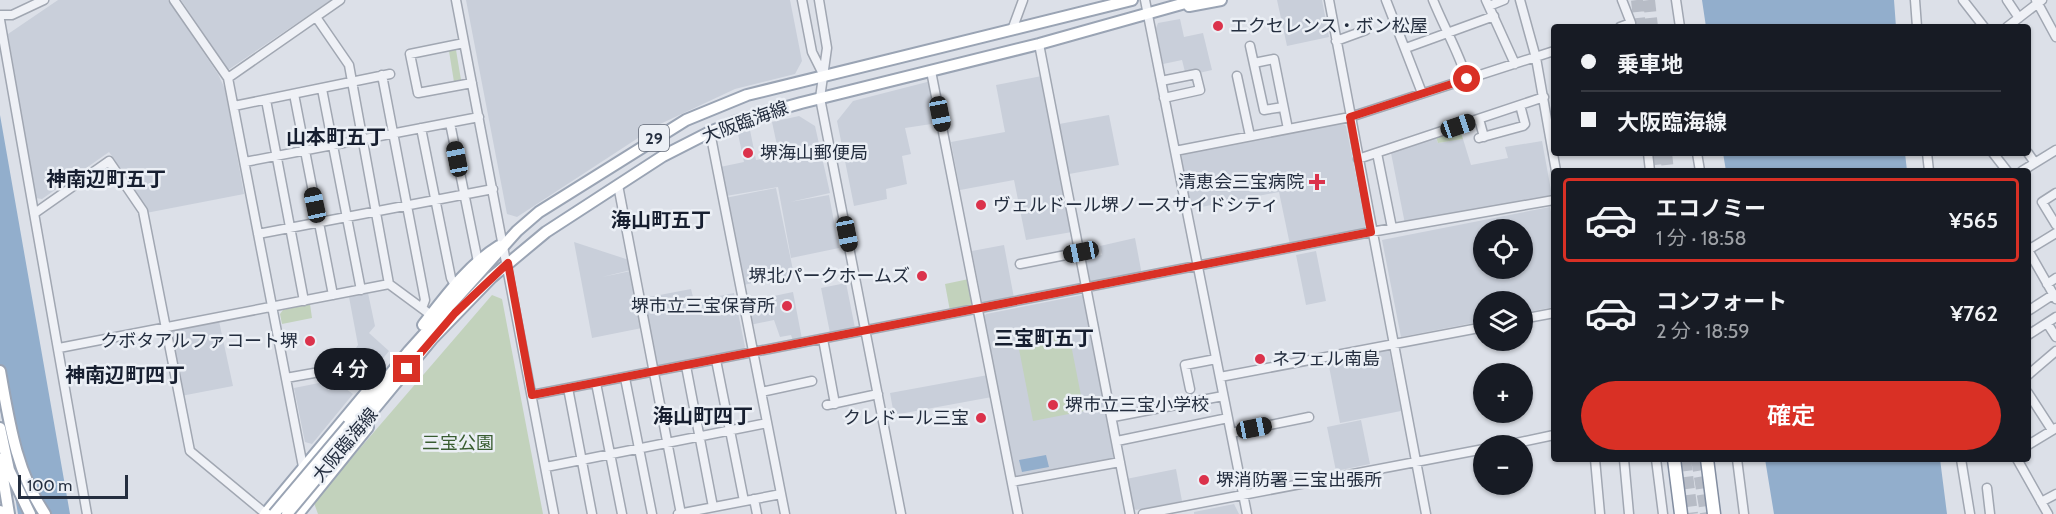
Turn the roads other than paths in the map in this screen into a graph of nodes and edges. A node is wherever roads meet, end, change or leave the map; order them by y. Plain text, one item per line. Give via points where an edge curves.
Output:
1 (44, 0) edge
2 (174, 0) edge
3 (340, 0) edge
4 (456, 0) edge
5 (802, 0) edge
6 (819, 0) edge
7 (1023, 0) edge
8 (1132, 0) edge
9 (1145, 0) edge
10 (1196, 0) edge
11 (1221, 0) edge
12 (1329, 0) edge
13 (1386, 0) edge
14 (1433, 0) edge
15 (1504, 0) edge
16 (1520, 0) edge
17 (1622, 0) edge
18 (1676, 0) edge
19 (1916, 0) edge
20 (1963, 0) edge
21 (2007, 0) edge
22 (2039, 1) edge
23 (1488, 3) edge
24 (1147, 13) junction
25 (0, 15) edge
26 (1494, 16) junction
27 (316, 17) junction
28 (2019, 18) junction
29 (0, 20) edge
30 (1628, 24) edge
31 (1680, 24) edge
32 (1917, 24) edge
33 (1982, 24) edge
34 (2011, 24) edge
35 (1012, 30) junction
36 (1366, 30) dead end
37 (1446, 33) junction
38 (2056, 37) edge
39 (1336, 41) junction
40 (464, 43) junction
41 (1039, 44) junction
42 (1250, 46) dead end
43 (1406, 48) junction
44 (1551, 52) edge
45 (1536, 58) junction
46 (1254, 63) junction
47 (1515, 64) junction
48 (931, 71) junction
49 (824, 76) junction
50 (1237, 76) dead end
51 (228, 78) junction
52 (1467, 79) junction
53 (1161, 81) junction
54 (352, 82) junction
55 (472, 83) junction
56 (322, 89) junction
57 (1422, 93) junction
58 (294, 94) junction
59 (1544, 97) junction
60 (820, 98) junction
61 (1164, 98) junction
62 (266, 100) junction
63 (1520, 105) junction
64 (234, 106) junction
65 (1283, 107) junction
66 (479, 117) junction
67 (1350, 117) junction
68 (1479, 119) junction
69 (450, 123) junction
70 (421, 128) junction
71 (1288, 129) junction
72 (710, 132) junction
73 (393, 134) junction
74 (1250, 136) junction
75 (1551, 137) edge
76 (363, 139) junction
77 (332, 145) junction
78 (304, 150) junction
79 (1175, 151) junction
80 (2055, 152) edge
81 (1377, 153) junction
82 (277, 156) junction
83 (1995, 156) edge
84 (2030, 156) edge
85 (1358, 159) junction
86 (245, 162) junction
87 (2035, 163) junction
88 (2005, 168) edge
89 (2027, 168) edge
90 (618, 185) junction
91 (493, 189) junction
92 (2056, 193) edge
93 (464, 195) junction
94 (435, 201) junction
95 (1551, 201) edge
96 (406, 206) junction
97 (377, 212) junction
98 (35, 213) junction
99 (347, 217) junction
100 (319, 223) junction
101 (2056, 225) edge
102 (290, 228) junction
103 (1392, 228) junction
104 (1371, 232) junction
105 (2056, 233) edge
106 (258, 234) junction
107 (504, 243) junction
108 (2031, 248) edge
109 (1081, 252) junction
110 (478, 262) junction
111 (2031, 262) edge
112 (508, 263) junction
113 (1020, 264) dead end
114 (1197, 268) junction
115 (2056, 278) edge
116 (389, 284) junction
117 (2047, 284) junction
118 (455, 285) junction
119 (482, 287) junction
120 (1088, 288) junction
121 (361, 290) junction
122 (333, 295) junction
123 (2055, 297) edge
124 (304, 300) junction
125 (271, 307) junction
126 (978, 309) junction
127 (2031, 309) edge
128 (427, 311) junction
129 (1551, 314) edge
130 (1533, 317) edge
131 (2056, 317) edge
132 (2047, 323) junction
133 (166, 327) junction
134 (1473, 329) edge
135 (865, 331) junction
136 (2031, 332) edge
137 (2056, 337) edge
138 (822, 339) junction
139 (1393, 343) junction
140 (59, 348) junction
141 (2056, 351) edge
142 (753, 352) junction
143 (1216, 359) junction
144 (716, 360) junction
145 (686, 366) junction
146 (342, 368) dead end
147 (0, 371) edge
148 (654, 372) junction
149 (2031, 372) edge
150 (1220, 377) junction
151 (286, 378) junction
152 (625, 378) junction
153 (812, 381) dead end
154 (596, 383) junction
155 (568, 388) junction
156 (1190, 389) dead end
157 (761, 392) junction
158 (878, 394) junction
159 (532, 395) junction
160 (1223, 396) junction
161 (2031, 397) edge
162 (1113, 417) junction
163 (1309, 417) dead end
164 (1228, 418) junction
165 (767, 423) junction
166 (0, 428) edge
167 (353, 428) junction
168 (2054, 429) edge
169 (731, 430) junction
170 (1231, 433) junction
171 (1551, 436) edge
172 (699, 437) junction
173 (1533, 439) edge
174 (1117, 441) junction
175 (668, 443) junction
176 (2031, 443) edge
177 (639, 448) junction
178 (1473, 451) edge
179 (610, 454) junction
180 (0, 459) edge
181 (582, 460) junction
182 (1120, 462) junction
183 (1595, 462) edge
184 (1624, 462) edge
185 (1656, 462) edge
186 (1674, 462) edge
187 (1707, 462) edge
188 (1737, 462) edge
189 (1961, 462) edge
190 (2019, 462) edge
191 (1415, 463) junction
192 (304, 466) junction
193 (546, 467) junction
194 (1012, 482) junction
195 (1987, 488) dead end
196 (781, 494) junction
197 (2056, 494) edge
198 (1243, 495) junction
199 (754, 499) junction
200 (744, 501) junction
201 (2041, 502) junction
202 (308, 508) edge
203 (717, 509) edge
204 (9, 514) edge
205 (30, 514) edge
206 (45, 514) edge
207 (87, 514) edge
208 (266, 514) edge
209 (274, 514) edge
210 (287, 514) edge
211 (298, 514) edge
212 (554, 514) edge
213 (592, 514) edge
214 (622, 514) edge
215 (652, 514) edge
216 (680, 514) edge
217 (757, 514) edge
218 (784, 514) edge
219 (901, 514) edge
220 (1018, 514) edge
221 (1130, 514) edge
222 (1143, 514) edge
223 (1247, 514) edge
224 (1426, 514) edge
225 (1600, 514) edge
226 (1629, 514) edge
227 (1663, 514) edge
228 (1680, 514) edge
229 (1714, 514) edge
230 (1744, 514) edge
231 (1970, 514) edge
232 (1990, 514) edge
233 (2048, 514) edge

1 - 25 street via 12,15
2 - 51 street
3 - 27 street
4 - 40 street
5 - 49 street via 812,52
6 - 49 street via 828,48
7 - 35 street
8 - 35 main road, 大阪臨海線
9 - 24 street
10 - 24 main road, 大阪臨海線
11 - 24 main road
12 - 39 street
13 - 43 street
14 - 37 street
15 - 23 street
16 - 45 street
17 - 30 street
18 - 31 street
19 - 32 street
20 - 33 street
21 - 28 street
22 - 28 street
22 - 38 street
23 - 26 street
24 - 41 main road, 大阪臨海線
24 - 53 street
26 - 37 street
26 - 47 street
27 - 51 street
27 - 54 street via 349,65
28 - 34 street
29 - 98 street
35 - 49 main road, 大阪臨海線
36 - 39 street
37 - 43 street
37 - 52 street via 1457,48
39 - 67 street
40 - 55 street
40 - 55 street via 410,54 418,93
41 - 48 main road, 大阪臨海線
41 - 109 street
42 - 46 street
43 - 57 street
44 - 45 street
45 - 47 street
45 - 59 street
46 - 65 street via 1264,110
46 - 65 street via 1274,59
47 - 52 street
48 - 60 main road, 大阪臨海線
48 - 126 street
49 - 60 street
49 - 107 main road, 大阪臨海線 / 29 via 747,95 686,120 539,212
50 - 74 street
51 - 64 street
52 - 57 street
53 - 61 street
53 - 61 street via 1196,74 1200,90
54 - 56 street
54 - 73 street via 386,74
54 - 76 street
55 - 66 street
56 - 58 street
56 - 77 street
57 - 67 street
58 - 62 street
58 - 78 street
59 - 63 street
59 - 75 street
60 - 72 main road, 大阪臨海線 / 29
60 - 135 street
61 - 79 street
62 - 64 street
62 - 82 street
63 - 68 street
63 - 68 street via 1525,124 1481,137
64 - 86 street
65 - 71 street
66 - 69 street
66 - 91 street
67 - 71 street
67 - 85 street
68 - 81 street
69 - 70 street
69 - 93 street
70 - 73 street
70 - 94 street
71 - 74 street
72 - 90 main road, 大阪臨海線 / 29
72 - 142 street
73 - 76 street
73 - 96 street
74 - 79 street
76 - 77 street
76 - 97 street
77 - 78 street
77 - 99 street
78 - 82 street
78 - 100 street
79 - 114 street
80 - 87 street
81 - 85 street
81 - 103 street
82 - 86 street
82 - 102 street
83 - 88 street
84 - 87 street
85 - 104 street
86 - 106 street
87 - 89 street
90 - 112 main road, 大阪臨海線 / 29 via 546,232
90 - 148 street
91 - 93 street
91 - 107 street
92 - 101 street via 2042,202
93 - 94 street
93 - 110 street
94 - 96 street
94 - 118 street
95 - 103 street
96 - 97 street
96 - 128 street
97 - 99 street
97 - 116 street
98 - 133 street via 109,161 143,211
98 - 140 street
99 - 100 street
99 - 121 street
100 - 102 street
100 - 122 street
102 - 106 street
102 - 124 street
103 - 104 street
104 - 114 street
104 - 139 street
105 - 108 street
106 - 125 street
107 - 110 main road, 29
107 - 112 street
107 - 167 main road, 大阪臨海線 / 29 via 409,351
109 - 113 street
109 - 120 street
110 - 118 main road, 29
111 - 117 street
112 - 119 main road, 大阪臨海線 / 29
112 - 159 street
114 - 120 street
114 - 143 street
115 - 117 street
116 - 121 street
116 - 128 street
117 - 123 street
118 - 128 main road, 29
119 - 167 main road, 大阪臨海線 / 29
119 - 202 main road, 29
120 - 126 street
120 - 162 street
121 - 122 street
122 - 124 street
123 - 127 street
124 - 125 street
125 - 133 street
125 - 151 street
126 - 135 street
126 - 194 street
128 - 192 main road, 29
129 - 130 street
131 - 132 street
132 - 136 street
132 - 137 street
133 - 140 street
133 - 208 street via 190,451
134 - 139 street
135 - 138 street
135 - 158 street
138 - 142 street
138 - 158 street via 831,404
139 - 150 street
139 - 191 street
140 - 207 street
141 - 149 street
142 - 144 street
142 - 157 street
143 - 150 street
143 - 156 street via 1185,365
144 - 145 street
144 - 169 street
145 - 148 street
145 - 172 street
146 - 151 street via 334,374
147 - 206 main road via 19,461
148 - 152 street
148 - 175 street
150 - 160 street
151 - 192 street
152 - 154 street
152 - 177 street
153 - 157 street
154 - 155 street
154 - 179 street
155 - 159 street
155 - 181 street
157 - 165 street
158 - 219 street
159 - 193 street
160 - 162 street
160 - 164 street
161 - 168 street
162 - 174 street
163 - 170 street via 1276,420
164 - 170 street
164 - 174 street
165 - 169 street
165 - 196 street
166 - 205 main road via 9,470
167 - 209 main road, 大阪臨海線 / 29, bridge
167 - 210 main road, 大阪臨海線 / 29, bridge
168 - 176 street
169 - 172 street
169 - 200 street
170 - 198 street
171 - 173 street
172 - 175 street
172 - 203 street
174 - 182 street
175 - 177 street
175 - 216 street
177 - 179 street
177 - 215 street
178 - 191 street
179 - 181 street
179 - 214 street
180 - 204 main road
181 - 193 street
181 - 213 street
182 - 194 street
182 - 221 street
183 - 225 street
184 - 226 street
185 - 227 street
186 - 228 highway
187 - 229 highway
188 - 230 street
189 - 231 street
190 - 201 street
191 - 198 street
191 - 224 street
192 - 202 street
192 - 208 main road, 29
193 - 212 street
194 - 220 street
195 - 232 street
196 - 199 street
196 - 218 street
197 - 201 street
198 - 222 street
198 - 223 street
199 - 200 street
199 - 217 street
200 - 203 street
201 - 233 street
202 - 211 main road, 29
203 - 216 street

